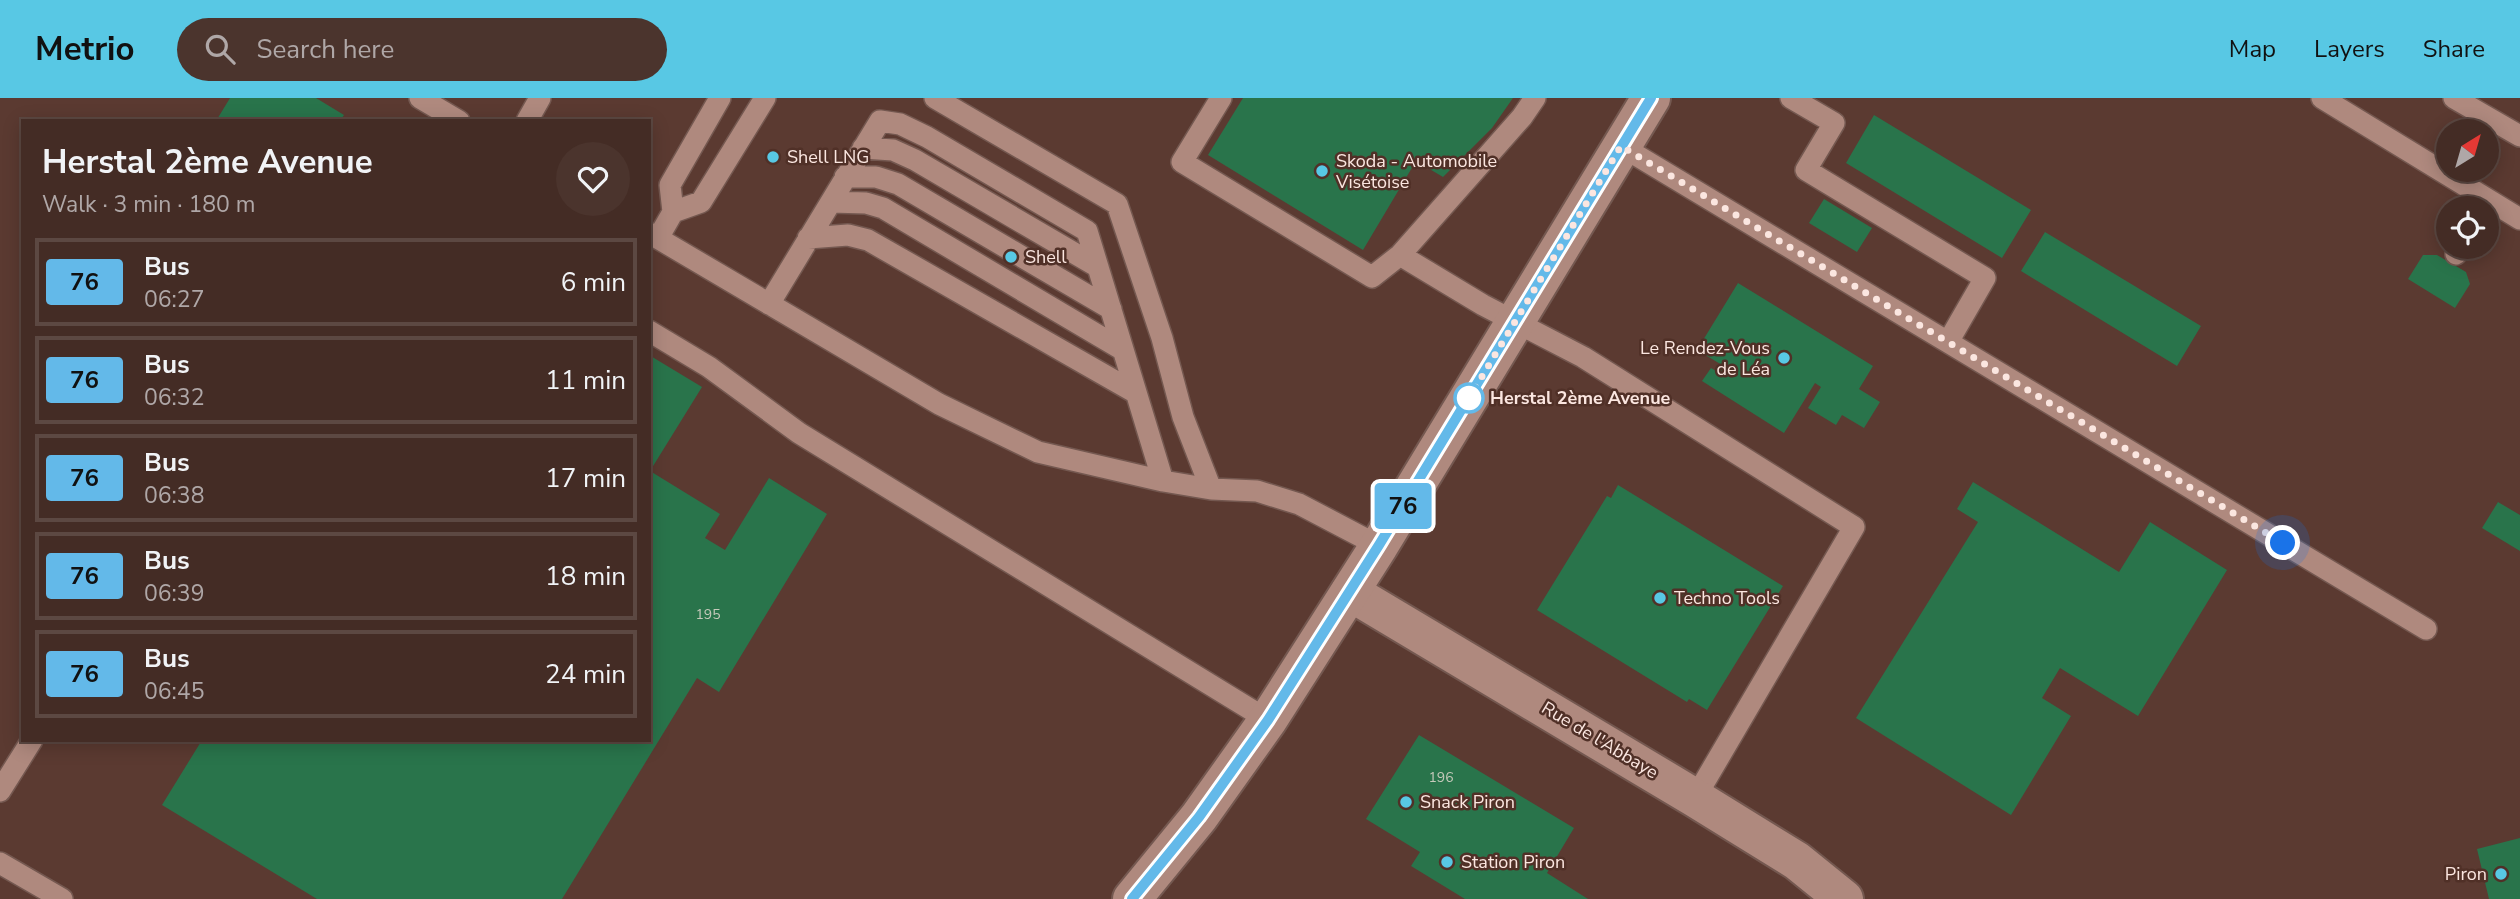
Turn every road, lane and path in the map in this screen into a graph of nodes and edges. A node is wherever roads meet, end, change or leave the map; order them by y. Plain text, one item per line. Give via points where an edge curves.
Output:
1 (420, 98) edge
2 (540, 98) edge
3 (720, 98) edge
4 (765, 98) edge
5 (935, 98) edge
6 (1221, 98) edge
7 (1535, 98) edge
8 (1651, 98) edge
9 (1791, 98) edge
10 (2322, 98) edge
11 (2454, 98) edge
12 (456, 119) edge
13 (528, 119) edge
14 (2520, 137) edge
15 (1621, 146) junction
16 (845, 177) junction
17 (2475, 196) edge
18 (831, 202) junction
19 (2499, 209) edge
20 (673, 212) junction
21 (2520, 219) edge
22 (654, 236) edge
23 (808, 238) junction
24 (1400, 255) junction
25 (769, 304) junction
26 (1111, 309) junction
27 (1515, 322) junction
28 (651, 332) edge
29 (1948, 342) junction
30 (1123, 350) junction
31 (1136, 394) junction
32 (1163, 481) junction
33 (1212, 489) junction
34 (1379, 545) junction
35 (1350, 592) junction
36 (2426, 628) dead end
37 (1268, 720) junction
38 (31, 742) edge
39 (0, 791) edge
40 (1695, 798) junction
41 (0, 863) edge
42 (62, 899) edge
43 (1132, 899) edge
44 (1844, 899) edge

1 - 12 lane
2 - 13 lane
3 - 20 lane via 670,185
4 - 20 lane via 701,202
5 - 33 lane via 1117,204 1183,417
6 - 24 lane via 1182,162 1371,277
7 - 24 lane
8 - 15 street
9 - 29 lane via 1834,123 1806,170 1985,278
10 - 17 lane
11 - 14 lane
15 - 27 street
15 - 29 lane
16 - 18 lane
16 - 26 lane via 876,177 898,184
16 - 26 lane via 880,121 900,124 927,137 1087,232
18 - 23 lane
18 - 30 lane via 883,208
19 - 21 lane
20 - 22 lane
22 - 25 lane
23 - 25 lane
23 - 31 lane via 848,235 868,240
24 - 27 lane
25 - 32 lane via 939,404 1038,452
26 - 30 lane
27 - 34 street
27 - 40 lane via 1583,357 1854,527
28 - 37 lane via 709,367 799,433
29 - 36 lane
30 - 31 lane
31 - 32 lane
32 - 33 lane
33 - 34 lane via 1257,491 1299,504
34 - 35 street
35 - 37 street
35 - 40 street, Rue de l'Abbaye
37 - 43 street via 1199,817
38 - 39 lane
40 - 44 street, Rue de l'Abbaye via 1797,861
41 - 42 lane

